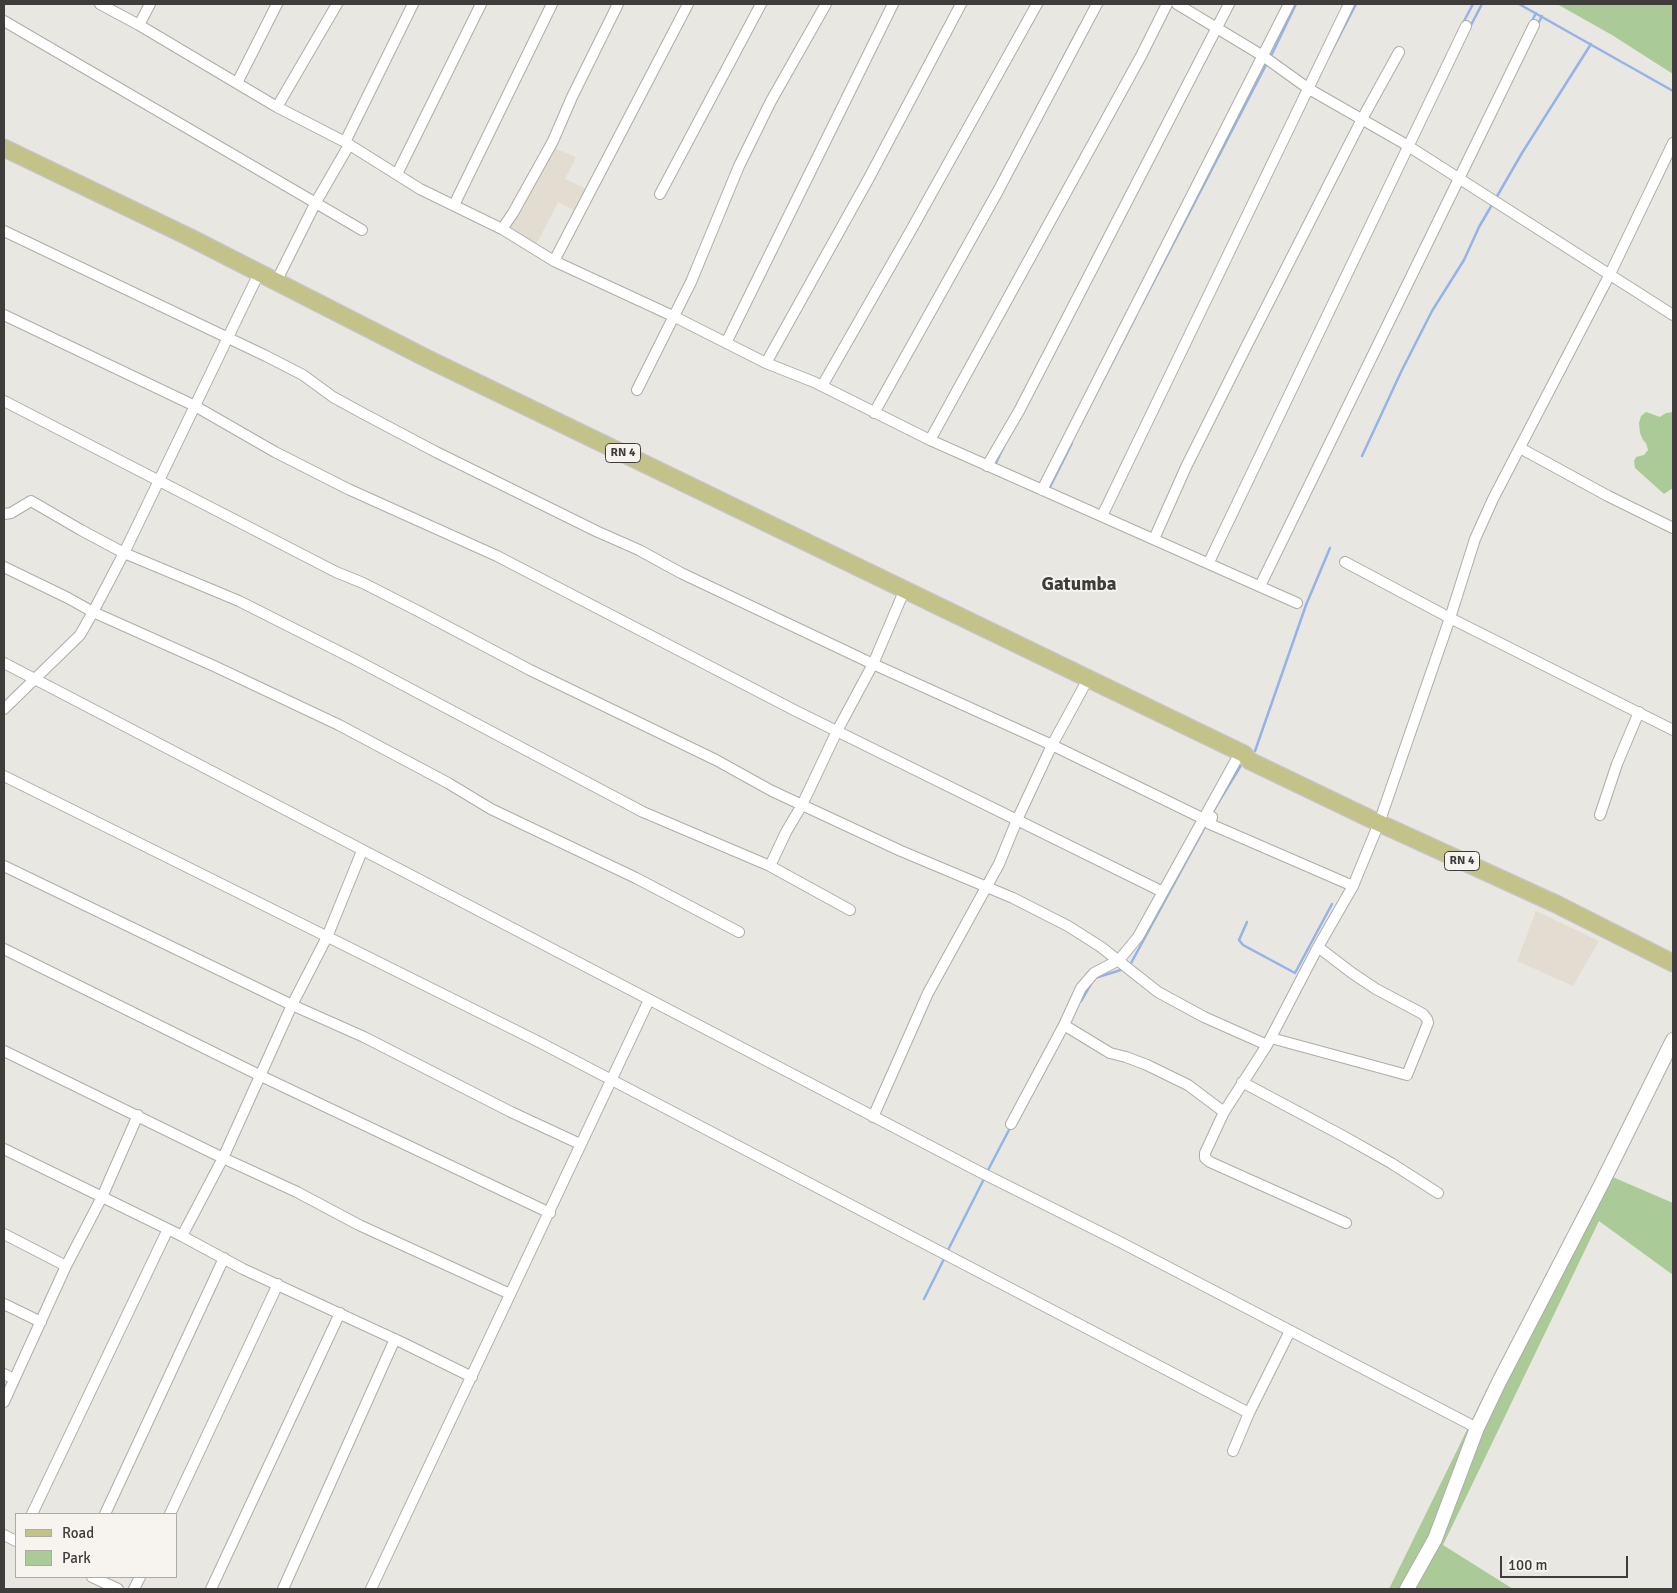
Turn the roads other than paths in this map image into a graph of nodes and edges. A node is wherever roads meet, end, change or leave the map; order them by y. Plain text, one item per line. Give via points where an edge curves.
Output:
1 (100, 4) edge
2 (150, 4) edge
3 (277, 4) edge
4 (337, 4) edge
5 (414, 4) edge
6 (481, 4) edge
7 (552, 4) edge
8 (618, 4) edge
9 (688, 4) edge
10 (761, 4) edge
11 (826, 4) edge
12 (893, 4) edge
13 (961, 4) edge
14 (1037, 4) edge
15 (1097, 4) edge
16 (1168, 4) edge
17 (1177, 4) edge
18 (1229, 4) edge
19 (1289, 4) edge
20 (1349, 4) edge
21 (4, 21) edge
22 (139, 25) junction
23 (1534, 25) dead end
24 (1466, 26) dead end
25 (1217, 28) junction
26 (1399, 52) dead end
27 (1263, 56) junction
28 (236, 83) junction
29 (1309, 89) junction
30 (278, 107) junction
31 (1362, 119) junction
32 (1673, 143) edge
33 (347, 144) junction
34 (1408, 146) junction
35 (4, 148) edge
36 (397, 174) junction
37 (1460, 179) junction
38 (660, 194) dead end
39 (316, 202) junction
40 (454, 205) junction
41 (502, 229) junction
42 (362, 230) dead end
43 (4, 231) edge
44 (554, 261) junction
45 (259, 273) junction
46 (1610, 274) junction
47 (276, 282) junction
48 (4, 315) edge
49 (1673, 315) edge
50 (675, 317) junction
51 (229, 338) junction
52 (726, 344) junction
53 (766, 363) junction
54 (822, 386) junction
55 (637, 390) dead end
56 (4, 402) edge
57 (195, 406) junction
58 (874, 413) junction
59 (930, 440) junction
60 (1520, 448) junction
61 (987, 466) junction
62 (158, 480) junction
63 (1042, 490) junction
64 (4, 514) edge
65 (1102, 516) junction
66 (1673, 528) edge
67 (1154, 539) junction
68 (124, 553) junction
69 (1208, 562) junction
70 (1345, 562) dead end
71 (4, 567) edge
72 (1260, 586) junction
73 (905, 589) junction
74 (1297, 603) dead end
75 (93, 612) junction
76 (1450, 618) junction
77 (4, 663) edge
78 (872, 664) junction
79 (35, 679) junction
80 (1088, 679) junction
81 (4, 708) edge
82 (1639, 712) junction
83 (1673, 730) edge
84 (837, 731) junction
85 (1052, 745) junction
86 (1240, 753) junction
87 (4, 776) edge
88 (802, 805) junction
89 (1600, 815) dead end
90 (1207, 817) junction
91 (1017, 820) junction
92 (1379, 823) junction
93 (362, 851) junction
94 (4, 866) edge
95 (770, 866) junction
96 (986, 886) junction
97 (1353, 886) junction
98 (1163, 892) junction
99 (850, 910) dead end
100 (738, 932) dead end
101 (327, 937) junction
102 (1318, 947) junction
103 (4, 949) edge
104 (1673, 963) edge
105 (1125, 965) junction
106 (649, 1000) junction
107 (292, 1005) junction
108 (1066, 1026) junction
109 (1673, 1040) edge
110 (1269, 1042) junction
111 (4, 1051) edge
112 (261, 1076) junction
113 (613, 1080) junction
114 (1242, 1082) junction
115 (1224, 1112) junction
116 (138, 1115) junction
117 (873, 1117) junction
118 (1011, 1124) dead end
119 (580, 1144) junction
120 (4, 1149) edge
121 (223, 1158) junction
122 (1438, 1193) dead end
123 (102, 1197) junction
124 (550, 1213) junction
125 (1346, 1223) dead end
126 (168, 1229) junction
127 (4, 1234) edge
128 (182, 1236) junction
129 (224, 1258) junction
130 (66, 1266) junction
131 (278, 1284) junction
132 (510, 1294) junction
133 (4, 1304) edge
134 (340, 1313) junction
135 (41, 1322) junction
136 (1290, 1331) junction
137 (395, 1339) junction
138 (4, 1374) edge
139 (472, 1377) junction
140 (14, 1379) junction
141 (4, 1402) edge
142 (1249, 1413) junction
143 (1477, 1428) junction
144 (1233, 1451) dead end
145 (32, 1513) edge
146 (106, 1513) edge
147 (170, 1513) edge
148 (94, 1578) edge
149 (118, 1589) edge
150 (211, 1589) edge
151 (282, 1589) edge
152 (371, 1589) edge
153 (1407, 1589) edge

1 - 22 street
2 - 22 street
3 - 28 street
4 - 30 street
5 - 33 street
6 - 36 street
7 - 40 street
8 - 41 street via 553,141
9 - 44 street
10 - 38 street
11 - 50 street via 771,101 739,166
12 - 52 street
13 - 53 street
14 - 54 street
15 - 58 street via 998,191
16 - 59 street
17 - 25 street
18 - 25 street
19 - 27 street
20 - 29 street
21 - 39 street
22 - 28 street
23 - 37 street
24 - 34 street
25 - 27 street
25 - 61 street via 1019,411
26 - 31 street
27 - 29 street
27 - 63 street
28 - 30 street
29 - 31 street
29 - 65 street
30 - 33 street
31 - 34 street
31 - 67 street via 1186,467
32 - 46 street
33 - 36 street
33 - 39 street
34 - 37 street
34 - 69 street
35 - 45 main road, RN 4
36 - 40 street
37 - 46 street
37 - 72 street
39 - 42 street
39 - 47 street
40 - 41 street
41 - 44 street
43 - 51 street
44 - 50 street
45 - 47 main road, RN 4
45 - 51 street
46 - 49 street
46 - 60 street
47 - 73 main road, RN 4
48 - 57 street
50 - 52 street
50 - 55 street
51 - 57 street
51 - 78 street via 303,375 333,397 436,452
52 - 53 street
53 - 54 street
54 - 58 street
56 - 62 street
57 - 62 street
57 - 84 street via 348,489 497,556
58 - 59 street
59 - 61 street
60 - 66 street
60 - 76 street via 1475,539
61 - 63 street
62 - 68 street
62 - 88 street
63 - 65 street
64 - 68 street via 31,501
65 - 67 street
67 - 69 street
68 - 75 street
68 - 95 street via 239,601 643,812
69 - 72 street
70 - 76 street
71 - 75 street
72 - 74 street
73 - 78 street
73 - 80 main road, RN 4
75 - 79 street via 80,635
75 - 100 street via 339,725 491,809 636,878
76 - 82 street
76 - 92 street
77 - 79 street
78 - 84 street
78 - 85 street
79 - 81 street
79 - 93 street
80 - 85 street
80 - 86 main road, RN 4
82 - 83 street
82 - 89 street
84 - 88 street
84 - 91 street
85 - 90 street
85 - 91 street
86 - 90 street
86 - 92 main road, RN 4
87 - 101 street
88 - 95 street
88 - 96 street
90 - 97 street via 1210,824
90 - 98 street
91 - 96 street
91 - 98 street
92 - 97 street
92 - 104 main road, RN 4 via 1556,904
93 - 101 street
93 - 106 street
94 - 107 street
95 - 99 street
96 - 105 street via 1068,926
96 - 117 street via 928,993
97 - 102 street
98 - 105 street
101 - 107 street
101 - 113 street
102 - 110 street
102 - 110 street via 1352,973 1428,1019 1407,1075
103 - 112 street
105 - 108 street via 1094,973 1081,988
105 - 110 street via 1158,992 1204,1017
106 - 113 street
106 - 117 street
107 - 112 street
107 - 119 street
108 - 115 street via 1110,1052 1188,1085
108 - 118 street
109 - 143 main road
110 - 114 street
111 - 116 street
112 - 121 street
112 - 124 street
113 - 119 street
113 - 142 street
114 - 115 street
114 - 122 street via 1367,1149
115 - 125 street via 1205,1158
116 - 121 street
116 - 123 street
117 - 136 street
119 - 124 street
120 - 123 street
121 - 128 street
121 - 132 street
123 - 126 street
123 - 130 street
124 - 132 street
126 - 128 street
126 - 145 street
127 - 130 street
128 - 129 street
129 - 131 street
129 - 146 street
130 - 135 street
131 - 134 street
131 - 147 street
132 - 139 street
133 - 135 street
134 - 137 street
134 - 150 street
135 - 140 street
136 - 142 street
136 - 143 street
137 - 139 street
137 - 151 street
138 - 140 street
139 - 152 street
140 - 141 street
142 - 144 street
143 - 153 main road via 1435,1539
148 - 149 street

